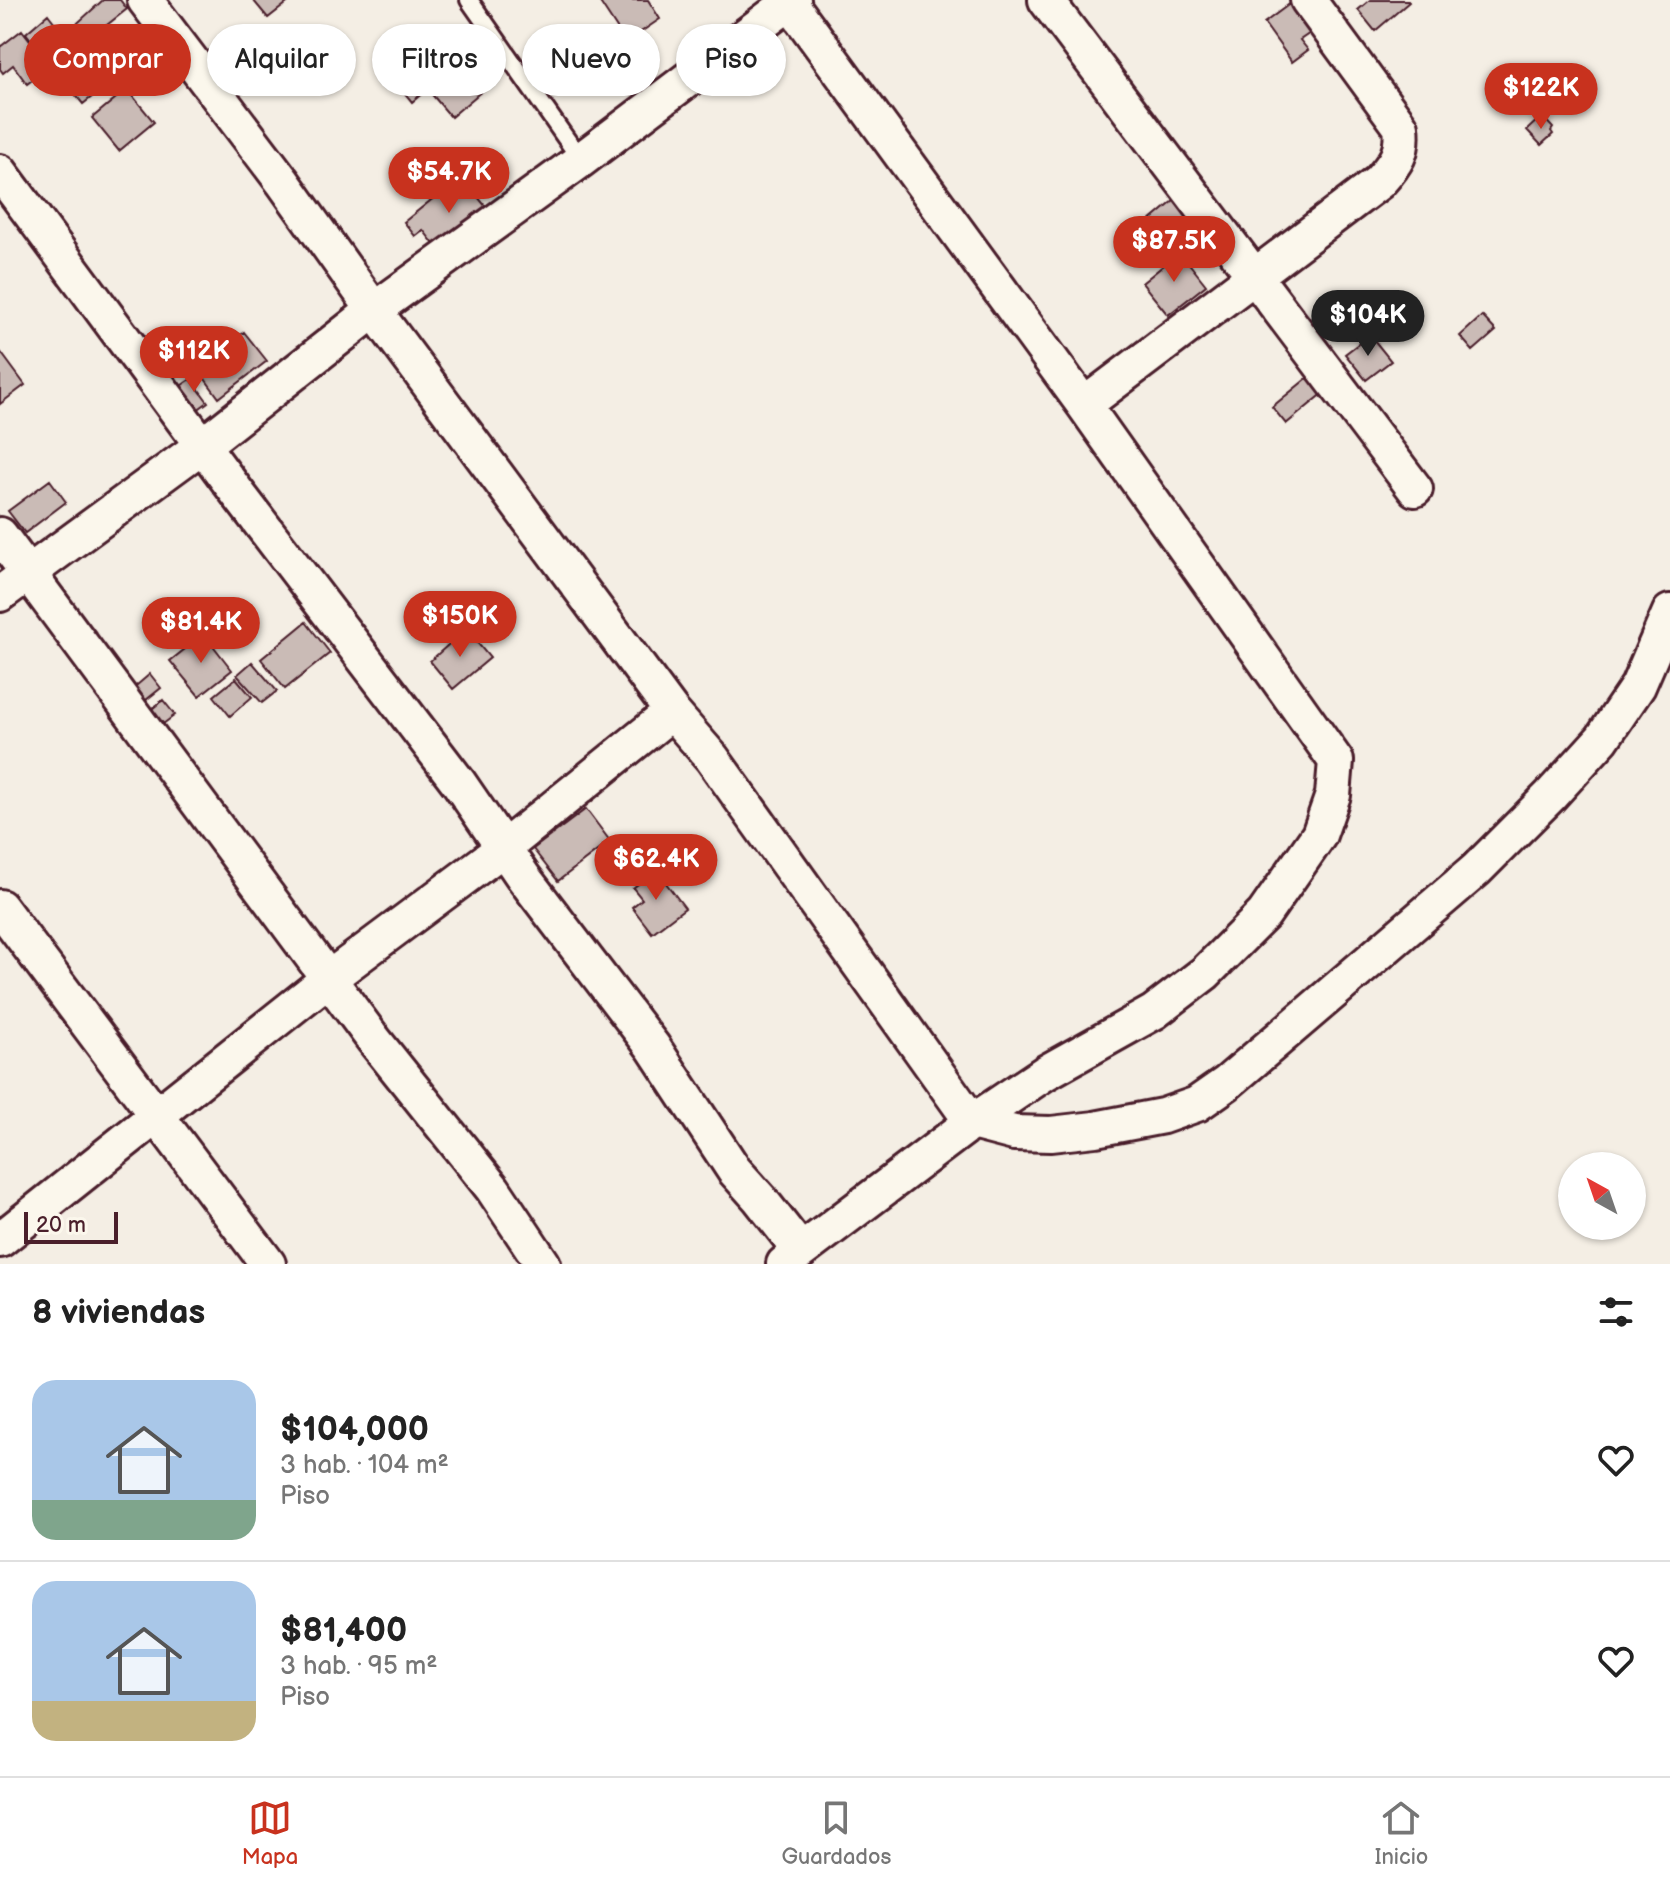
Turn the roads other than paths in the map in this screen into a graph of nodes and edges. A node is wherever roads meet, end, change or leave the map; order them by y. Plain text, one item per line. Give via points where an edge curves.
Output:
1 (145, 0) edge
2 (469, 0) edge
3 (1046, 0) edge
4 (1308, 0) edge
5 (790, 1) edge
6 (581, 160) junction
7 (0, 172) edge
8 (1253, 277) junction
9 (374, 310) junction
10 (1084, 405) junction
11 (203, 445) junction
12 (1415, 489) dead end
13 (0, 535) edge
14 (28, 573) junction
15 (0, 594) edge
16 (1670, 612) edge
17 (672, 712) junction
18 (505, 847) junction
19 (0, 907) edge
20 (328, 979) junction
21 (155, 1116) junction
22 (972, 1122) junction
23 (0, 1240) edge
24 (793, 1258) edge
25 (268, 1264) edge
26 (543, 1264) edge

1 - 9 street
2 - 6 lane
3 - 8 street
4 - 8 street via 1401,127 1402,140 1394,165 1379,182
5 - 6 street
5 - 10 street
6 - 9 street
7 - 11 street
8 - 10 street
8 - 12 street
9 - 11 street
9 - 17 street
10 - 22 street via 1336,761 1333,795 1319,835 1264,914 1205,973 1154,1012 1045,1073
11 - 14 street
11 - 18 street
13 - 14 street
14 - 15 street
14 - 20 street
16 - 22 street via 1638,686 1602,739 1550,796 1476,870 1227,1083 1197,1104 1163,1116 1095,1129 1014,1133
17 - 18 street
17 - 22 street via 712,758
18 - 20 street
18 - 24 street via 653,1047 734,1170 760,1199
19 - 21 street
20 - 21 street
20 - 26 street via 493,1189
21 - 23 street
21 - 25 street
22 - 24 street

